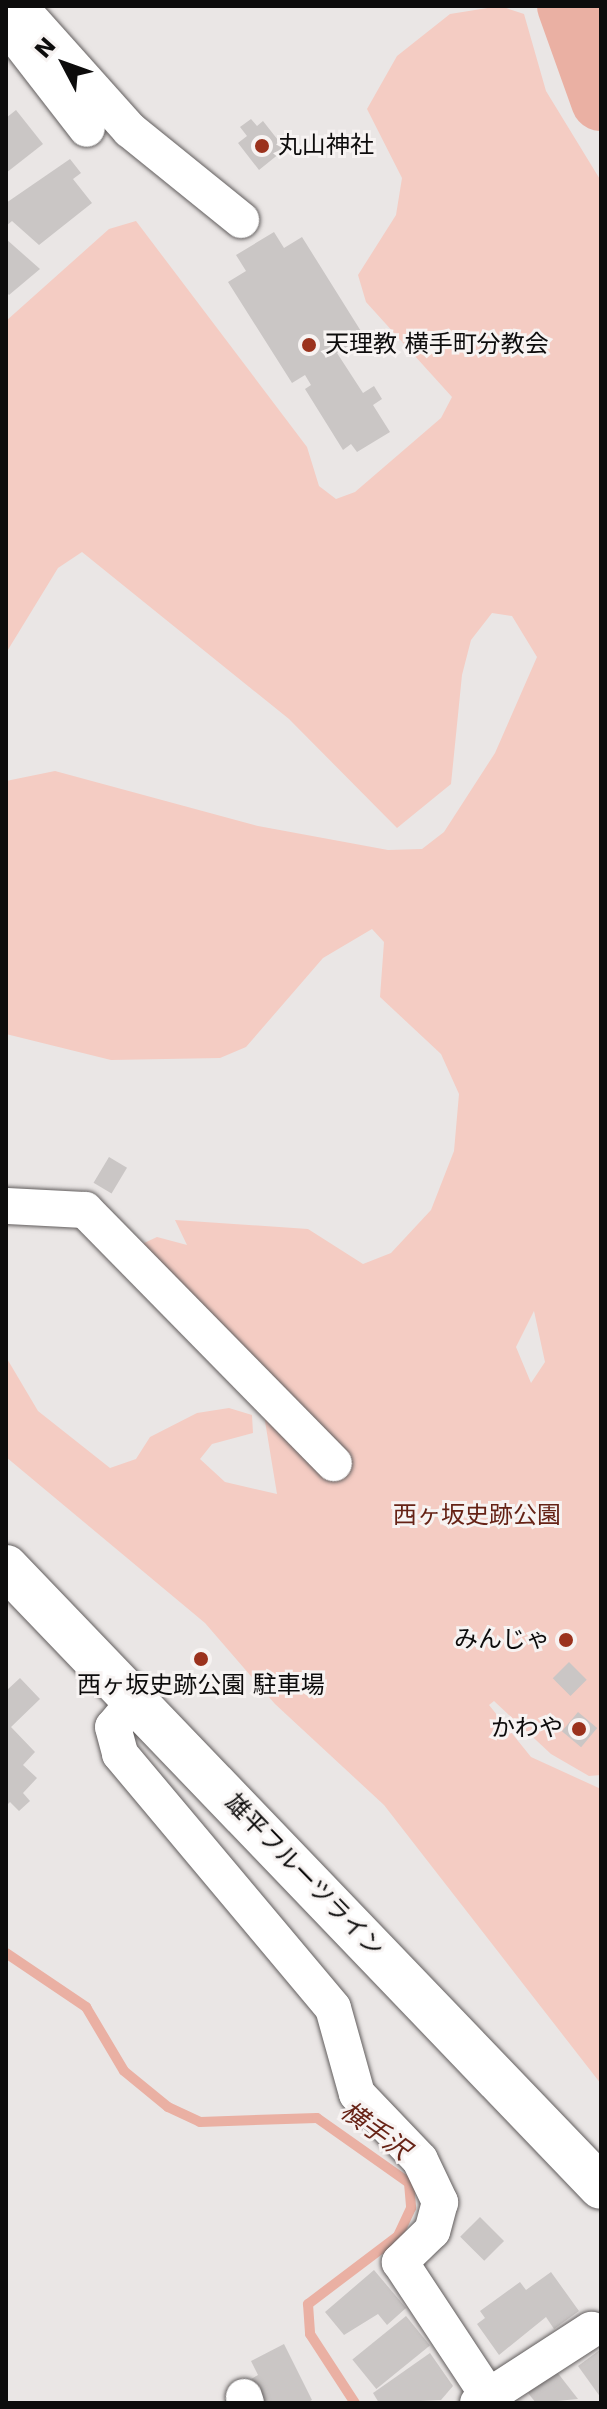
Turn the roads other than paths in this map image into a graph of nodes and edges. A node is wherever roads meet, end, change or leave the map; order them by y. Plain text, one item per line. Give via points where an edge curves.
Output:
1 (19, 6) edge
2 (6, 24) edge
3 (87, 129) dead end
4 (241, 220) dead end
5 (6, 1206) edge
6 (334, 1463) dead end
7 (6, 1567) edge
8 (135, 1701) junction
9 (601, 2187) edge
10 (591, 2330) dead end
11 (487, 2401) edge

1 - 4 street via 130,130
2 - 3 street
5 - 6 street via 85,1210
7 - 8 street, 雄平フルーツライン
8 - 9 street, 雄平フルーツライン
8 - 11 street via 113,1727 120,1754 333,2008 357,2094 420,2160 440,2202 432,2231 400,2262
10 - 11 street

